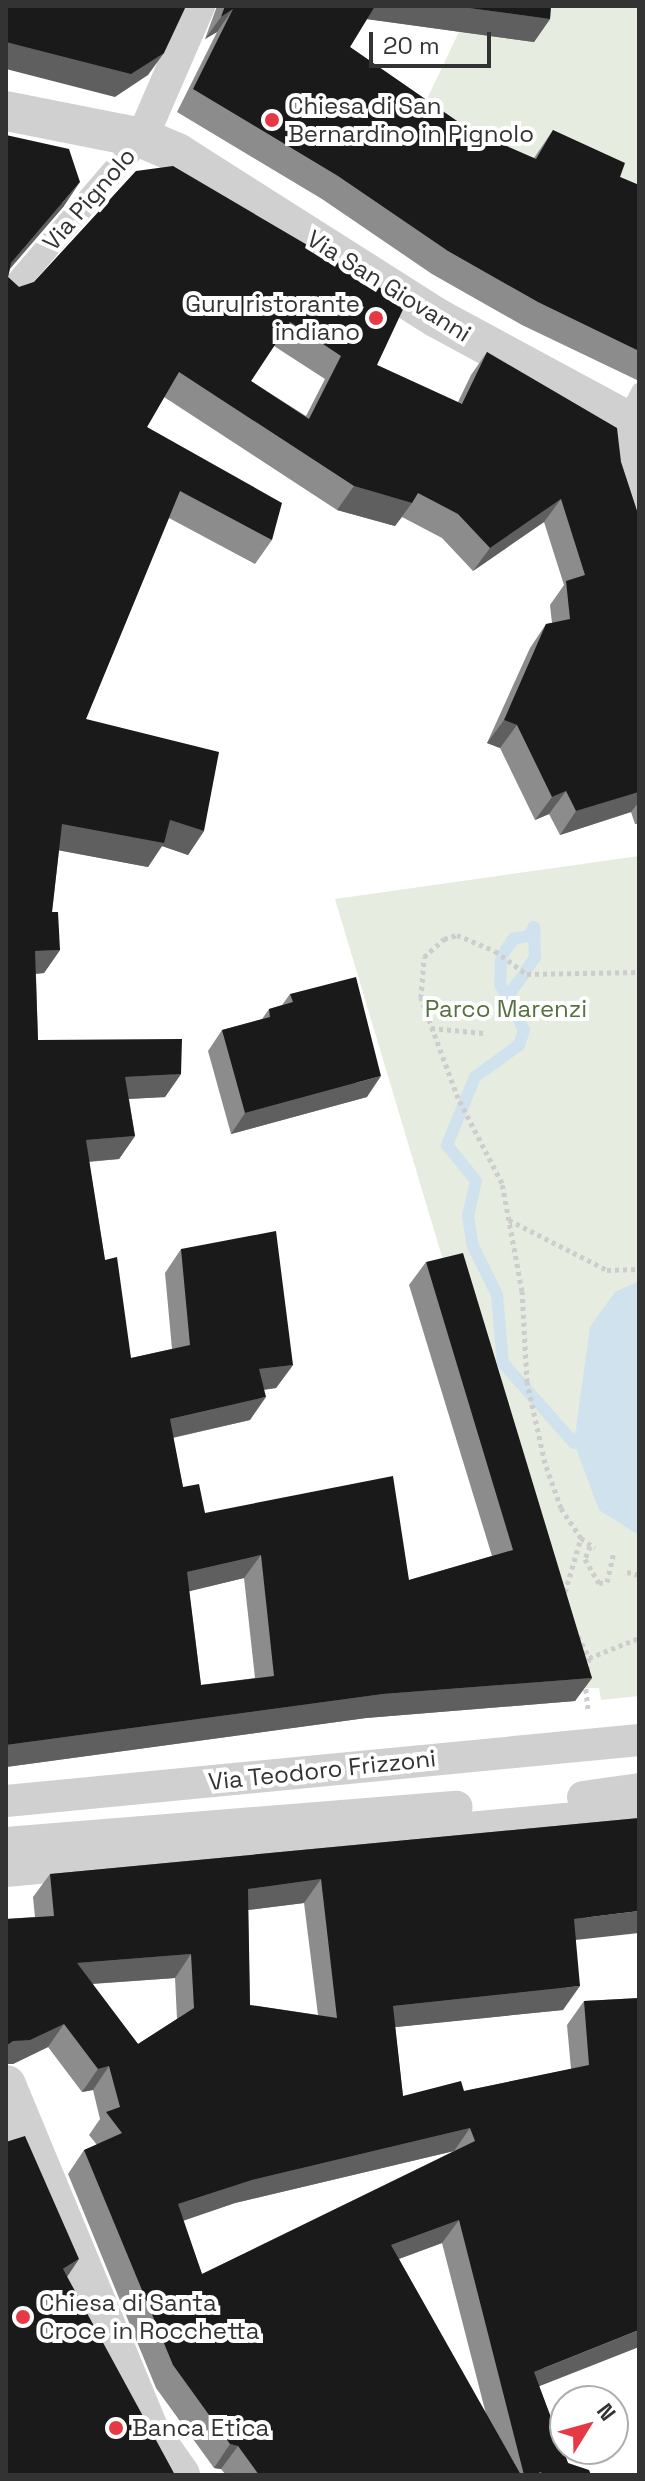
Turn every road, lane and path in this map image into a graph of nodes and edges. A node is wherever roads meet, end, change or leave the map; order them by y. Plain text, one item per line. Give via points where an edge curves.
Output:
1 (199, 6) edge
2 (6, 111) edge
3 (142, 138) junction
4 (6, 296) edge
5 (634, 413) edge
6 (639, 530) edge
7 (639, 972) edge
8 (431, 1028) junction
9 (484, 1033) dead end
10 (509, 1220) junction
11 (639, 1269) edge
12 (581, 1538) junction
13 (614, 1551) dead end
14 (627, 1572) dead end
15 (639, 1575) edge
16 (566, 1599) edge
17 (577, 1633) edge
18 (639, 1638) edge
19 (589, 1658) junction
20 (589, 1716) dead end
21 (639, 1740) edge
22 (639, 1789) edge
23 (6, 1801) edge
24 (639, 1812) edge
25 (7, 1856) edge
26 (6, 2085) edge
27 (180, 2475) edge

1 - 3 street, Via Pignolo
2 - 3 street, Via San Giovanni
3 - 4 street, Via Pignolo
3 - 5 street, Via San Giovanni via 177,153 437,318
5 - 6 street via 623,480
7 - 8 path via 527,974 495,951 457,935 424,957 421,998
8 - 9 path
8 - 10 path via 458,1098 502,1183
10 - 11 path via 607,1270
10 - 12 path via 522,1291 527,1382 545,1463 561,1508
12 - 13 path via 592,1547 585,1559 599,1583 607,1582
12 - 16 path via 564,1589
14 - 15 path
17 - 19 path
18 - 19 path
19 - 20 path via 584,1688
21 - 23 street, Via Teodoro Frizzoni
22 - 25 street, Via Teodoro Frizzoni
24 - 25 street, Via Teodoro Frizzoni
26 - 27 street via 138,2406

